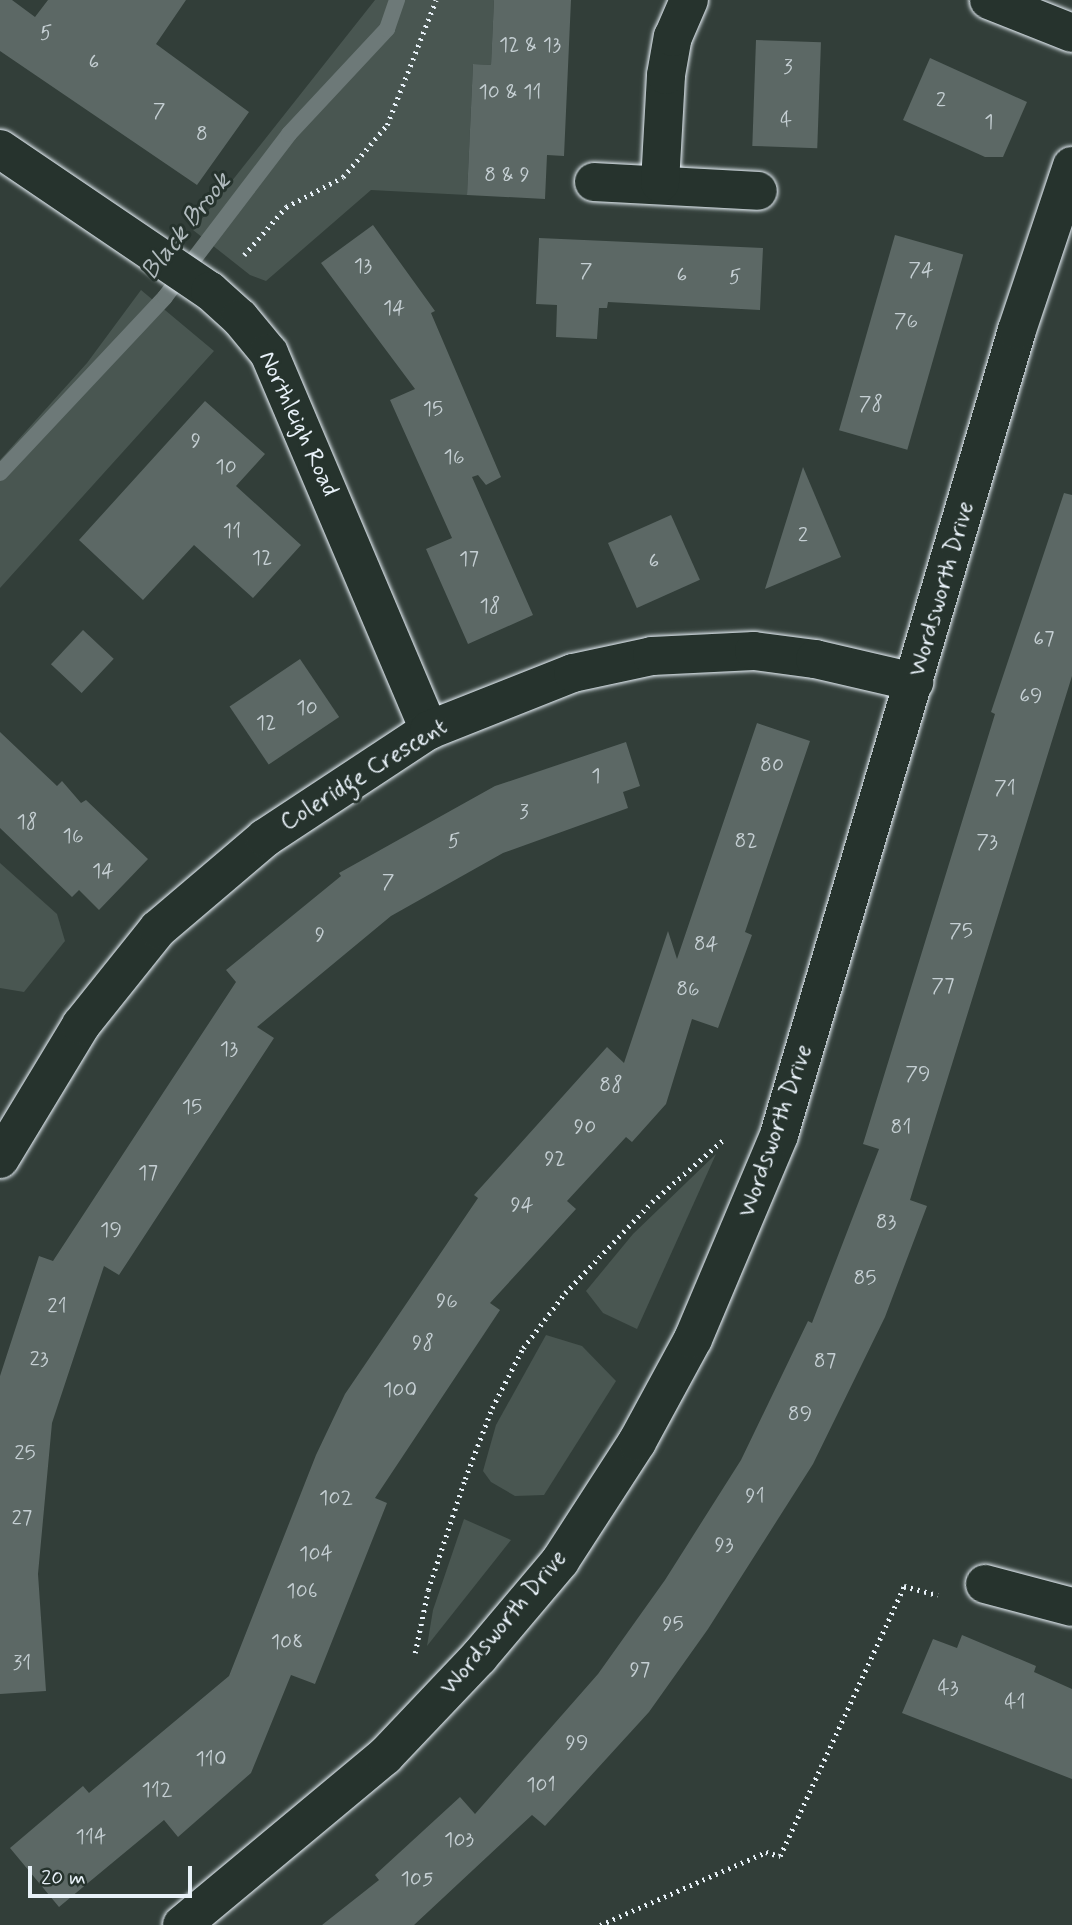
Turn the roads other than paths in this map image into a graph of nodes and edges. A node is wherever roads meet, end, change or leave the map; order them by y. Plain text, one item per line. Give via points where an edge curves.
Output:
1 (689, 0) edge
2 (989, 0) edge
3 (1072, 33) edge
4 (0, 149) edge
5 (1072, 166) edge
6 (594, 182) dead end
7 (660, 183) junction
8 (758, 191) dead end
9 (914, 682) junction
10 (429, 730) junction
11 (0, 1159) edge
12 (985, 1584) road end
13 (1072, 1607) edge
14 (182, 1925) edge

1 - 7 street via 673,37 666,75
2 - 3 street
4 - 10 street, Northleigh Road via 210,291 269,353
5 - 9 street, Wordsworth Drive via 1021,317
6 - 7 street
7 - 8 street
9 - 10 street, Coleridge Crescent via 851,666 754,651 652,656 573,673
9 - 14 street, Wordsworth Drive via 779,1135 693,1339 637,1442 559,1561 426,1713 287,1843
10 - 11 street, Coleridge Crescent via 265,838 158,929 80,1025
12 - 13 street

